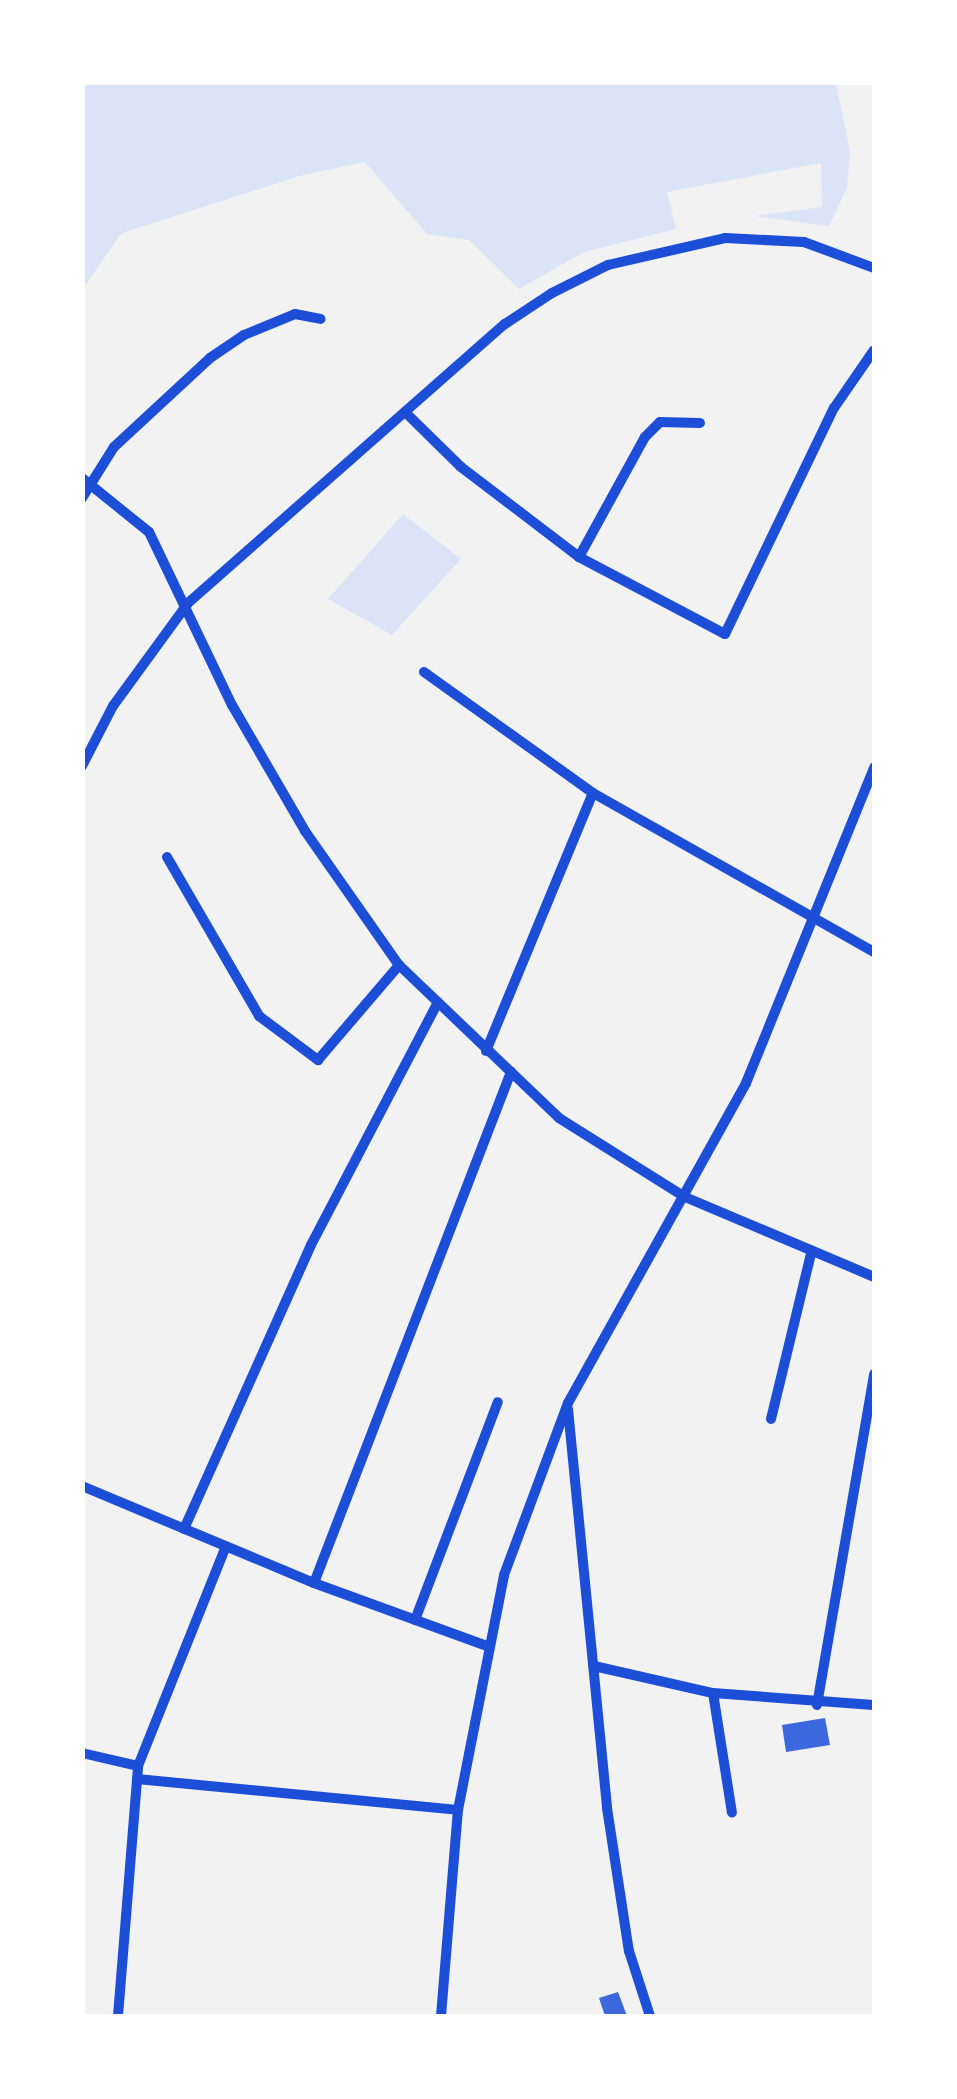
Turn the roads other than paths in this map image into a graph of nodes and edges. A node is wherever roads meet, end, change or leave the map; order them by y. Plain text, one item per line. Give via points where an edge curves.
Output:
1 (874, 268) edge
2 (321, 319) dead end
3 (874, 350) edge
4 (406, 412) junction
5 (700, 423) dead end
6 (86, 479) edge
7 (82, 498) edge
8 (578, 557) junction
9 (188, 603) junction
10 (424, 672) dead end
11 (82, 766) edge
12 (874, 767) edge
13 (593, 793) junction
14 (168, 856) dead end
15 (813, 918) junction
16 (874, 952) edge
17 (399, 964) junction
18 (438, 1002) junction
19 (486, 1051) junction
20 (511, 1072) junction
21 (685, 1197) junction
22 (812, 1254) junction
23 (874, 1277) edge
24 (874, 1374) edge
25 (498, 1402) dead end
26 (568, 1404) junction
27 (770, 1419) dead end
28 (82, 1486) edge
29 (184, 1529) junction
30 (226, 1548) junction
31 (314, 1583) junction
32 (416, 1620) junction
33 (487, 1646) junction
34 (594, 1666) junction
35 (713, 1693) junction
36 (817, 1705) junction
37 (874, 1705) edge
38 (82, 1754) edge
39 (138, 1766) junction
40 (137, 1779) junction
41 (458, 1810) junction
42 (732, 1812) dead end
43 (118, 2016) edge
44 (441, 2016) edge
45 (650, 2016) edge

1 - 4 street via 833,248 771,238 680,244 608,265 505,324
2 - 6 street via 295,314 232,343 142,418
3 - 8 street via 834,408 725,634
4 - 8 street via 476,479
4 - 9 street
5 - 8 street via 660,422 646,437
6 - 7 street
6 - 9 street via 149,532
9 - 11 street via 113,706
9 - 17 street via 232,705 305,831
10 - 13 street
12 - 15 street
13 - 15 street
13 - 19 street
14 - 17 street via 259,1016 318,1060
15 - 16 street
15 - 21 street via 746,1083
17 - 18 street
18 - 19 street
18 - 29 street via 311,1245
19 - 20 street
20 - 21 street via 559,1118
20 - 31 street
21 - 22 street
21 - 26 street
22 - 23 street
22 - 27 street
24 - 36 street
25 - 32 street
26 - 33 street via 504,1575
26 - 34 street
28 - 29 street
29 - 30 street
30 - 31 street
30 - 39 street
31 - 32 street
32 - 33 street
33 - 41 street
34 - 35 street
34 - 45 street via 620,1905
35 - 36 street
35 - 42 street
36 - 37 street
38 - 39 street
39 - 40 street
40 - 41 street
40 - 43 street
41 - 44 street

